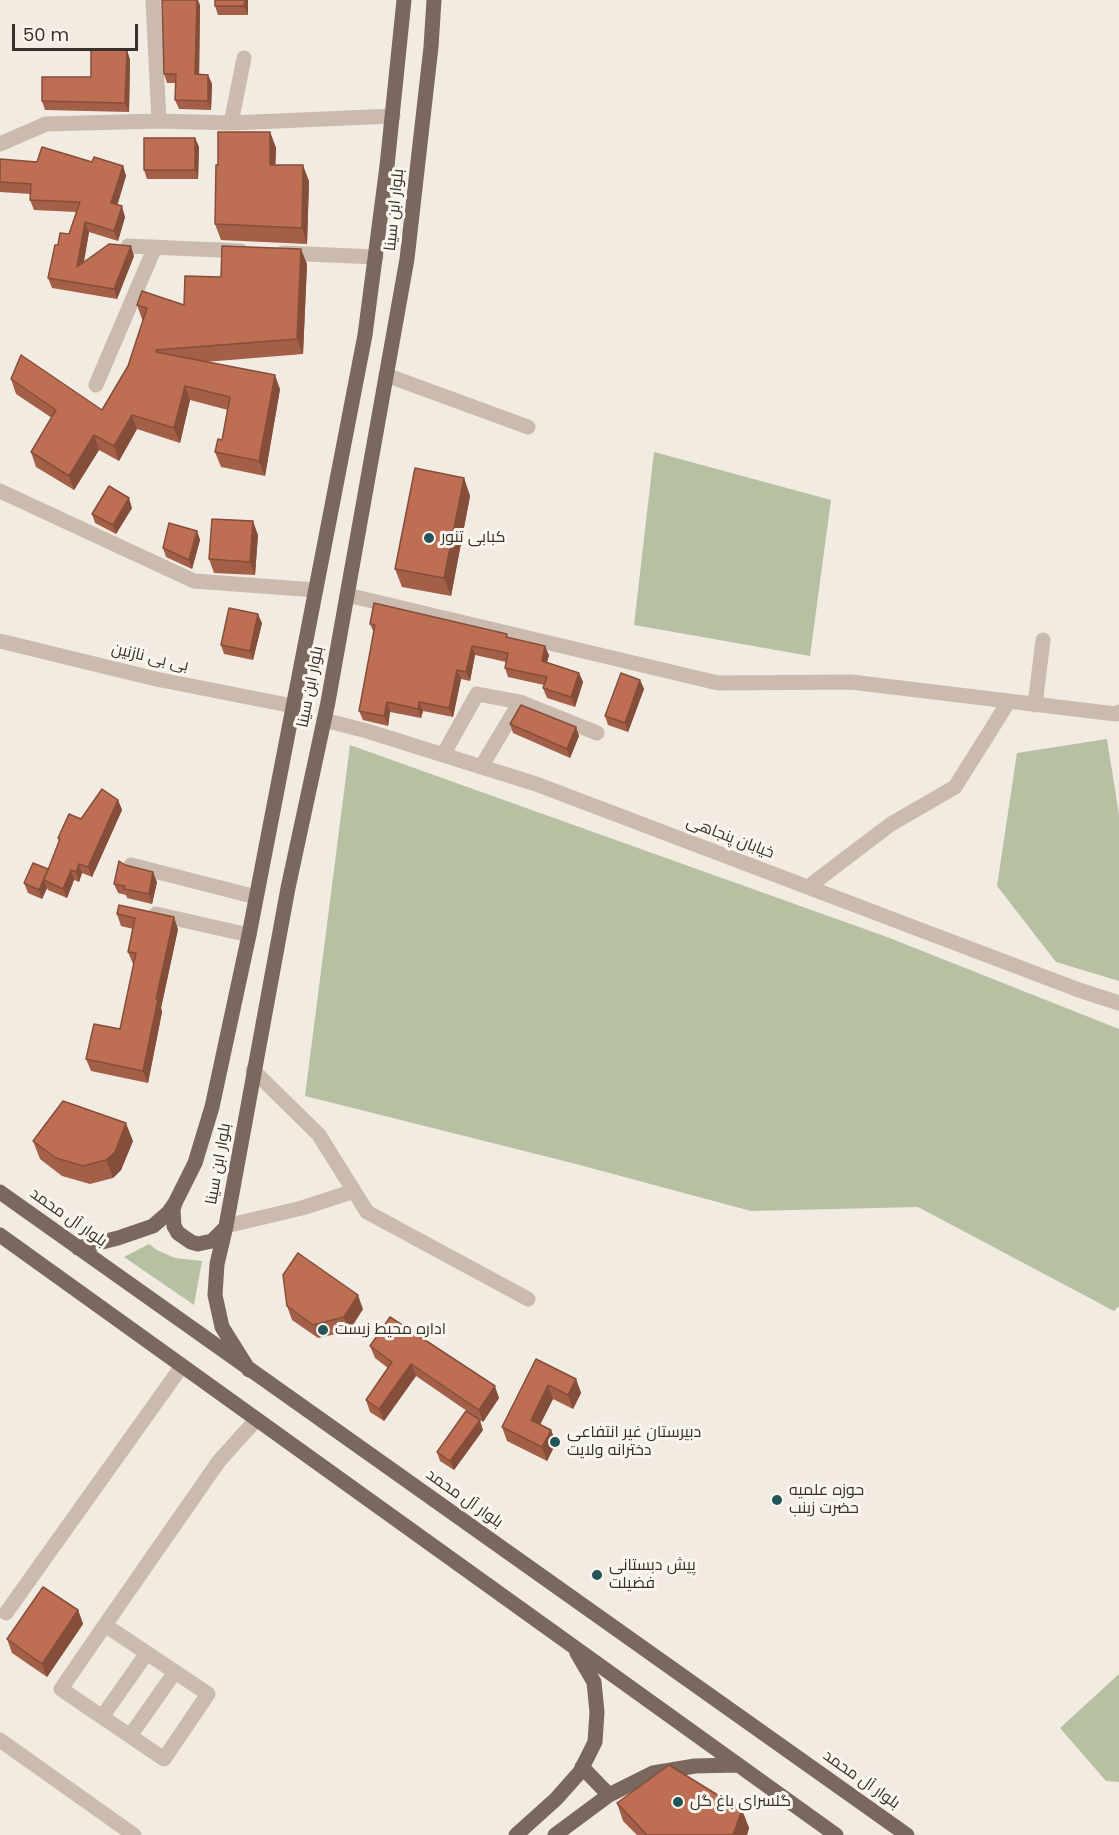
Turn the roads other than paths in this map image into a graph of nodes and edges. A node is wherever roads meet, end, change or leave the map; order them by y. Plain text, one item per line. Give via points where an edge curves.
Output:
1 (153, 0) edge
2 (404, 0) edge
3 (434, 0) edge
4 (244, 58) dead end
5 (393, 116) junction
6 (159, 121) junction
7 (231, 123) junction
8 (0, 144) edge
9 (128, 246) edge
10 (155, 247) junction
11 (376, 257) junction
12 (386, 375) junction
13 (96, 385) dead end
14 (528, 427) dead end
15 (0, 491) edge
16 (316, 590) junction
17 (347, 595) junction
18 (0, 640) edge
19 (1042, 640) dead end
20 (1009, 701) junction
21 (520, 702) junction
22 (1035, 705) junction
23 (293, 706) junction
24 (1118, 716) edge
25 (324, 720) junction
26 (597, 733) dead end
27 (443, 755) junction
28 (482, 767) junction
29 (131, 865) edge
30 (808, 887) junction
31 (256, 897) junction
32 (138, 910) edge
33 (249, 935) junction
34 (1119, 1003) edge
35 (253, 1070) junction
36 (354, 1191) junction
37 (0, 1192) edge
38 (175, 1203) junction
39 (226, 1226) junction
40 (0, 1235) edge
41 (78, 1248) junction
42 (528, 1299) dead end
43 (182, 1366) junction
44 (249, 1370) junction
45 (256, 1420) junction
46 (6, 1612) dead end
47 (105, 1625) junction
48 (574, 1648) junction
49 (147, 1653) junction
50 (175, 1672) junction
51 (102, 1717) junction
52 (130, 1736) junction
53 (0, 1740) edge
54 (737, 1766) junction
55 (582, 1767) junction
56 (609, 1795) junction
57 (134, 1835) edge
58 (516, 1835) edge
59 (555, 1835) edge
60 (836, 1835) edge
61 (908, 1835) edge

1 - 6 street
2 - 5 main road, بلوار ابن سینا
3 - 12 main road, بلوار ابن سینا via 407,259
4 - 7 street
5 - 7 street
5 - 11 main road, بلوار ابن سینا
6 - 7 street
6 - 8 street via 46,124
9 - 10 street
10 - 11 street
10 - 13 street
11 - 16 main road, بلوار ابن سینا
12 - 14 street
12 - 17 main road, بلوار ابن سینا
15 - 16 street via 194,581
16 - 23 main road, بلوار ابن سینا
17 - 20 street via 718,683 851,682
17 - 25 main road, بلوار ابن سینا
18 - 23 street, بی بی نازنین via 156,679
19 - 22 street
20 - 22 street
20 - 30 street via 955,787 891,824
21 - 26 street
21 - 27 street via 477,694
21 - 28 street
22 - 24 street
23 - 31 main road, بلوار ابن سینا
25 - 27 street, خیابان پنجاهی
25 - 35 main road, بلوار ابن سینا
27 - 28 street, خیابان پنجاهی
28 - 30 street, خیابان پنجاهی
29 - 31 street
30 - 34 street, خیابان پنجاهی
31 - 33 main road, بلوار ابن سینا
32 - 33 street
33 - 38 main road, بلوار ابن سینا via 212,1107 195,1163
35 - 36 street via 319,1135
35 - 39 main road, بلوار ابن سینا
36 - 39 street
36 - 42 street via 367,1212
37 - 41 main road, بلوار آل محمد
38 - 39 main road via 174,1226 191,1242 212,1241
38 - 41 main road, بلوار ابن سینا via 153,1226
39 - 44 main road, بلوار ابن سینا via 215,1295 222,1327
40 - 43 main road
41 - 44 main road, بلوار آل محمد
43 - 45 main road
43 - 46 street
44 - 61 main road, بلوار آل محمد
45 - 47 street via 219,1461
45 - 48 main road
47 - 49 street
47 - 51 street via 61,1689
48 - 54 main road
48 - 55 main road via 594,1682 597,1712 595,1742
49 - 50 street
49 - 51 street
50 - 52 street
50 - 52 street via 208,1694 164,1759
51 - 52 street
53 - 57 street
54 - 56 main road via 695,1766 653,1773
54 - 60 main road
55 - 56 main road
55 - 58 main road via 556,1799
56 - 59 main road

